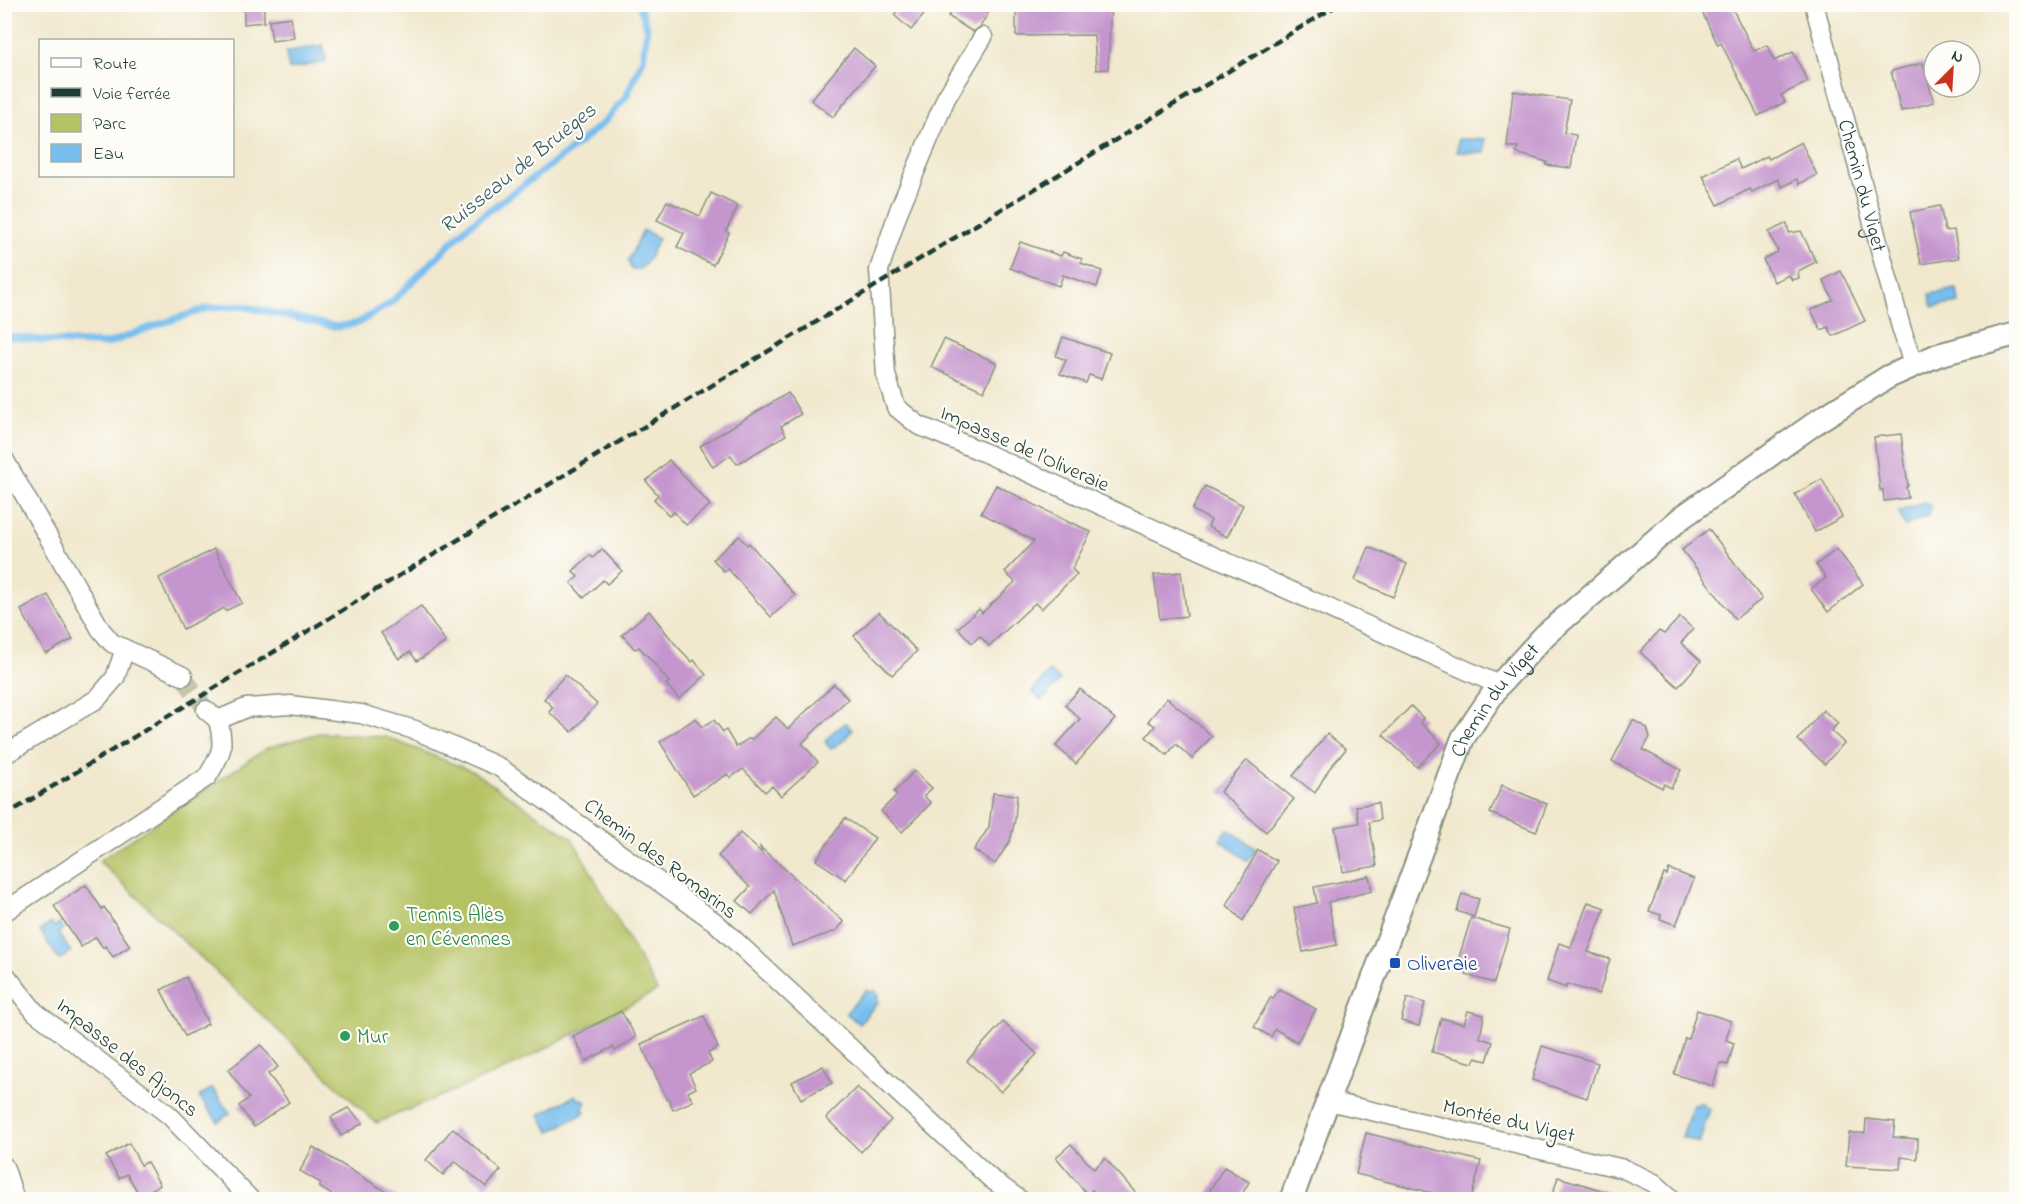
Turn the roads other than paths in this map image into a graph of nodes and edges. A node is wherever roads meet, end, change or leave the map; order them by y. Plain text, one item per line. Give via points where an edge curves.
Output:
1 (1814, 4) edge
2 (983, 37) dead end
3 (2016, 334) edge
4 (1913, 364) junction
5 (4, 459) edge
6 (124, 649) junction
7 (183, 676) tunnel mouth
8 (1499, 685) junction
9 (4, 755) edge
10 (4, 912) edge
11 (8, 987) edge
12 (1328, 1101) junction
13 (4, 1166) edge
14 (15, 1200) edge
15 (250, 1200) edge
16 (1020, 1200) edge
17 (1291, 1200) edge
18 (1673, 1200) edge

1 - 4 street, Chemin du Viget
2 - 8 street, Impasse de l'Oliveraie via 946,98 899,210 879,270 886,375 896,407 918,425
3 - 4 street, Chemin du Viget
4 - 8 street, Chemin du Viget via 1821,419 1681,518 1545,635
5 - 6 street via 101,630 112,643
6 - 7 street
6 - 9 street via 114,678 97,699
8 - 12 street, Chemin du Viget via 1463,738
10 - 16 street, Chemin des Romarins via 207,777 220,757 222,736 212,715 290,705 361,714 415,730 499,768 715,922 990,1178
11 - 15 street, Impasse des Ajoncs via 169,1115
12 - 17 street, Chemin du Viget
12 - 18 street, Montée du Viget via 1624,1169 1653,1183
13 - 14 street

